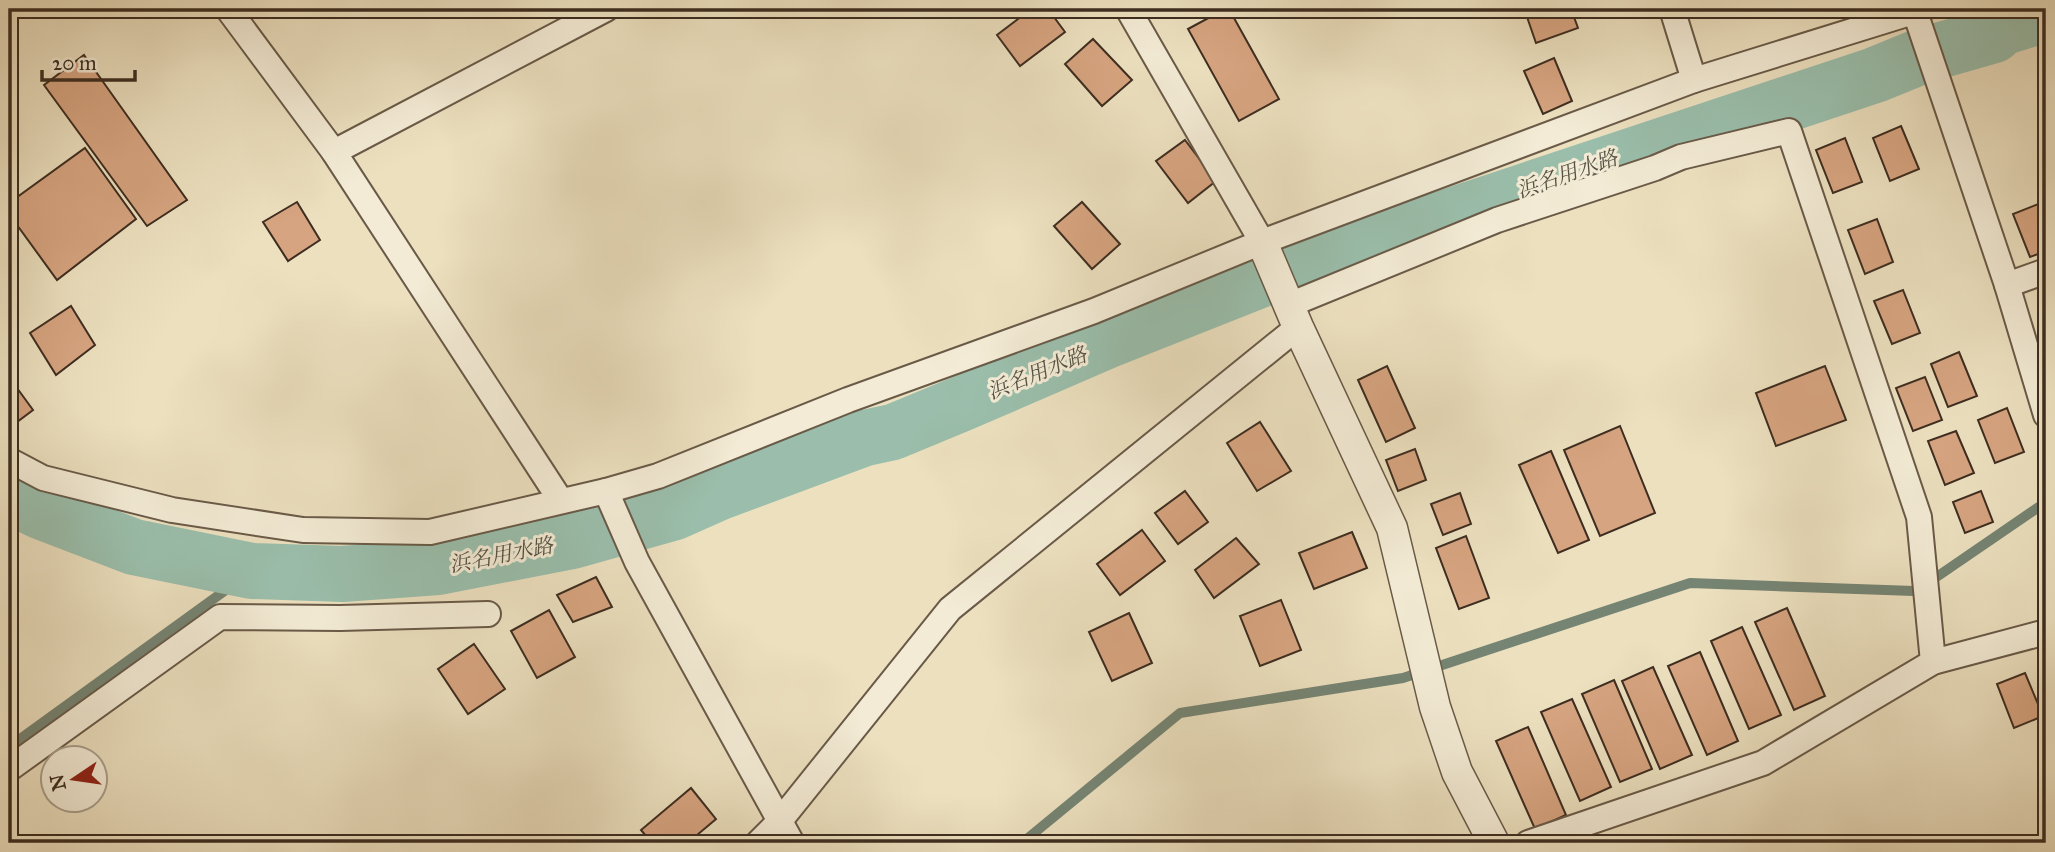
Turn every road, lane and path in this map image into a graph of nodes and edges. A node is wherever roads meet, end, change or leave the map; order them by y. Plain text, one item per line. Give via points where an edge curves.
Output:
1 (229, 9) edge
2 (606, 9) edge
3 (1128, 9) edge
4 (1672, 9) edge
5 (1919, 10) edge
6 (1693, 80) junction
7 (334, 152) junction
8 (1265, 250) junction
9 (2046, 271) edge
10 (2007, 285) junction
11 (1291, 309) junction
12 (2046, 415) edge
13 (9, 460) edge
14 (561, 500) junction
15 (611, 501) junction
16 (488, 614) dead end
17 (2046, 632) edge
18 (1933, 662) junction
19 (9, 769) edge
20 (779, 822) junction
21 (758, 843) edge
22 (792, 843) edge
23 (1494, 843) edge
24 (1528, 843) edge

1 - 7 street
2 - 7 street
3 - 8 street
4 - 6 street
5 - 6 street
5 - 10 street
6 - 8 street
7 - 14 street
8 - 11 street
8 - 15 street via 848,400 658,476
9 - 10 street
10 - 12 street
11 - 18 street via 1497,220 1681,157 1789,131 1919,517
11 - 20 street via 950,609
11 - 23 street via 1392,528 1457,772
13 - 14 street via 43,478 172,510 303,530 430,532
14 - 15 street
15 - 20 street via 638,562
16 - 19 street via 220,617
17 - 18 street
18 - 24 street via 1763,763
20 - 21 street
20 - 22 street

